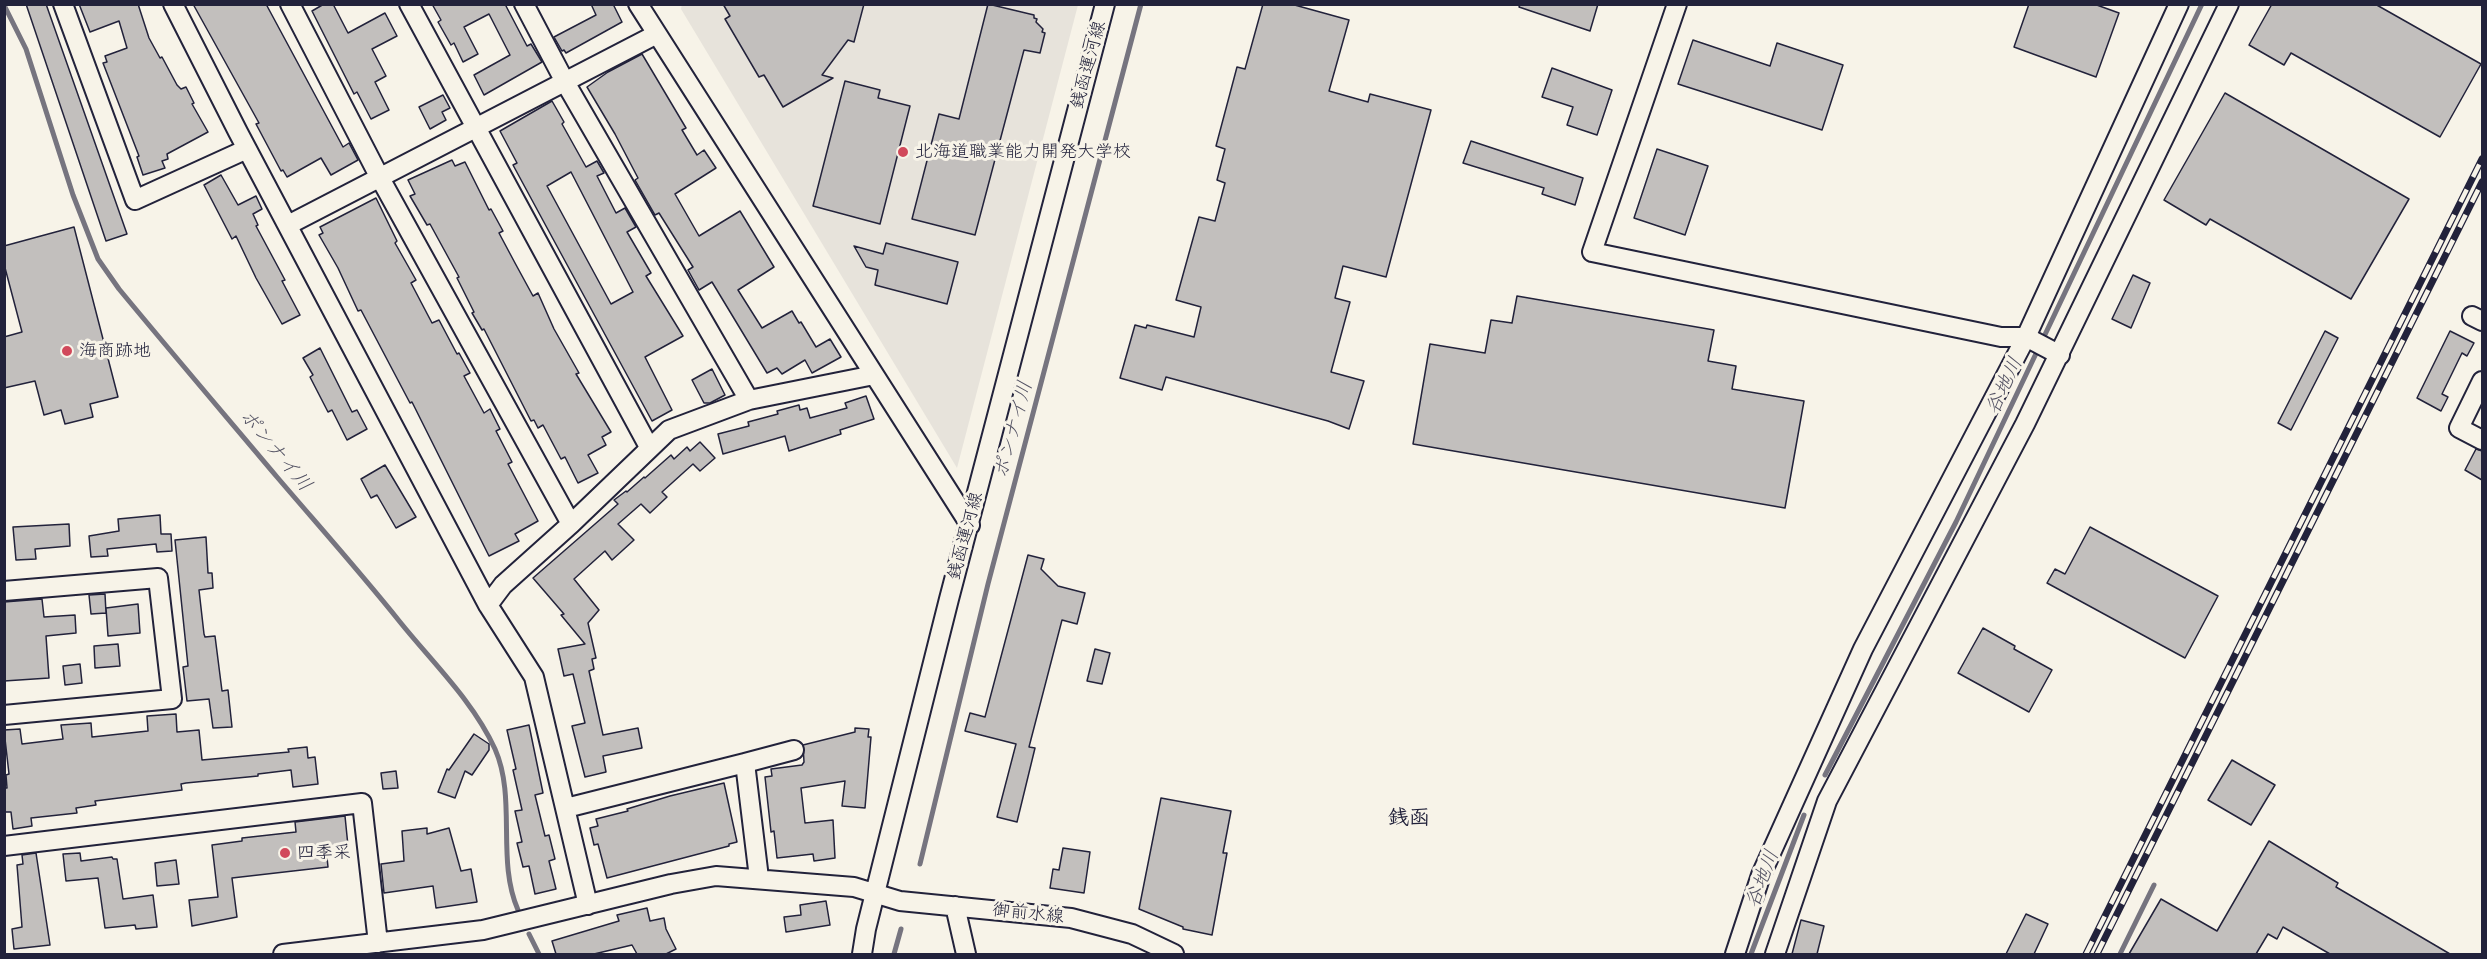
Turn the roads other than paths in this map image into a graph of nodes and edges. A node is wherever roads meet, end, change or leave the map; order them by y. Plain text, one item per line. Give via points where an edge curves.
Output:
1 (63, 4) edge
2 (173, 4) edge
3 (290, 4) edge
4 (409, 4) edge
5 (524, 4) edge
6 (638, 4) edge
7 (1105, 4) edge
8 (1677, 4) edge
9 (2179, 4) edge
10 (2229, 4) edge
11 (657, 34) junction
12 (565, 82) junction
13 (476, 128) junction
14 (247, 149) junction
15 (380, 178) junction
16 (288, 225) junction
17 (2029, 339) junction
18 (2057, 353) junction
19 (874, 375) junction
20 (2482, 381) edge
21 (748, 400) junction
22 (2482, 440) edge
23 (649, 447) junction
24 (570, 524) junction
25 (970, 525) junction
26 (4, 591) edge
27 (488, 605) junction
28 (4, 715) edge
29 (794, 750) dead end
30 (746, 763) junction
31 (1799, 786) junction
32 (1827, 801) junction
33 (566, 808) junction
34 (4, 846) edge
35 (759, 878) junction
36 (875, 893) junction
37 (588, 905) junction
38 (955, 906) junction
39 (378, 943) junction
40 (283, 954) edge
41 (862, 954) edge
42 (966, 954) edge
43 (1174, 954) edge
44 (1735, 954) edge
45 (1775, 954) edge

1 - 14 street via 135,200
2 - 14 street
3 - 15 street
4 - 13 street
5 - 12 street
6 - 11 street
7 - 25 street, 銭函運河線
8 - 17 street via 1592,252 2001,337
9 - 17 street
10 - 18 street
11 - 12 street
11 - 19 street
12 - 13 street
12 - 21 street
13 - 15 street
13 - 23 street
14 - 16 street
15 - 16 street
15 - 24 street
16 - 27 street
17 - 18 street
17 - 31 street via 1863,649
18 - 32 street via 1915,637
19 - 21 street
19 - 25 street
20 - 22 street via 2460,428
21 - 23 street via 669,430
23 - 24 street
24 - 27 street via 503,585
25 - 36 street, 銭函運河線
26 - 28 street via 158,578 172,699
27 - 33 street via 534,677
29 - 30 street
30 - 33 street
30 - 35 street
31 - 32 street
31 - 44 street via 1761,875
32 - 45 street
33 - 37 street
34 - 39 street via 362,803
35 - 36 street, 御前水線 via 854,887
35 - 37 street, 御前水線 via 702,878
36 - 38 street, 御前水線
36 - 41 street, 銭函運河線
37 - 39 street, 御前水線 via 483,930
38 - 42 street
38 - 43 street, 御前水線 via 1092,922 1132,934
39 - 40 street, 御前水線

